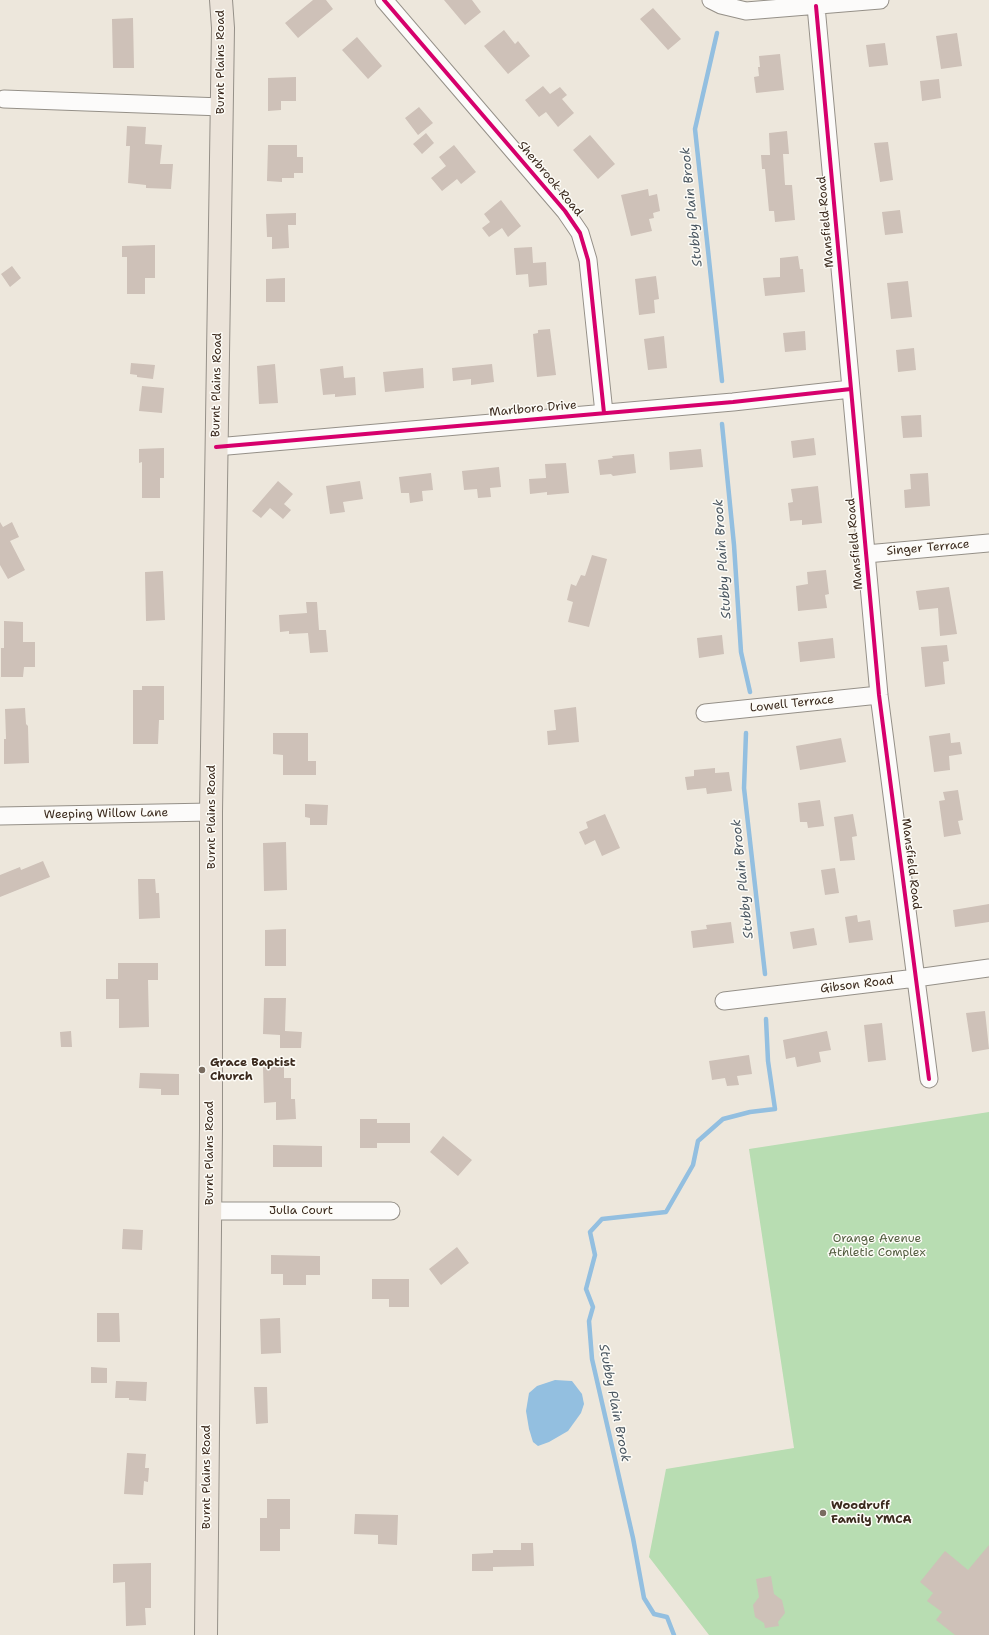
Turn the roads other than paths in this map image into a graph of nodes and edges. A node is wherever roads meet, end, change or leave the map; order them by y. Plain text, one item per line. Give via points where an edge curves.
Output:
1 (221, 0) edge
2 (384, 0) edge
3 (711, 0) edge
4 (880, 0) edge
5 (816, 6) junction
6 (4, 99) dead end
7 (222, 107) junction
8 (851, 389) junction
9 (604, 413) junction
10 (216, 447) junction
11 (989, 543) edge
12 (866, 554) junction
13 (879, 695) junction
14 (705, 713) dead end
15 (211, 812) junction
16 (0, 816) edge
17 (989, 968) edge
18 (916, 978) junction
19 (724, 1001) dead end
20 (929, 1079) dead end
21 (210, 1211) junction
22 (391, 1211) dead end
23 (206, 1635) edge

1 - 7 main road, Burnt Plains Road
2 - 9 street, Sherbrook Road via 565,211 580,232 588,260
3 - 5 street via 722,6 746,11
4 - 5 street
5 - 8 street, Mansfield Road
6 - 7 street
7 - 10 main road, Burnt Plains Road
8 - 9 street, Marlboro Drive
8 - 12 street, Mansfield Road
9 - 10 street, Marlboro Drive
10 - 15 main road, Burnt Plains Road
11 - 12 street, Singer Terrace
12 - 13 street, Mansfield Road
13 - 14 street, Lowell Terrace
13 - 18 street, Mansfield Road
15 - 16 street, Weeping Willow Lane
15 - 21 main road, Burnt Plains Road
17 - 18 street, Gibson Road
18 - 19 street, Gibson Road
18 - 20 street, Mansfield Road
21 - 22 street, Julia Court
21 - 23 main road, Burnt Plains Road

